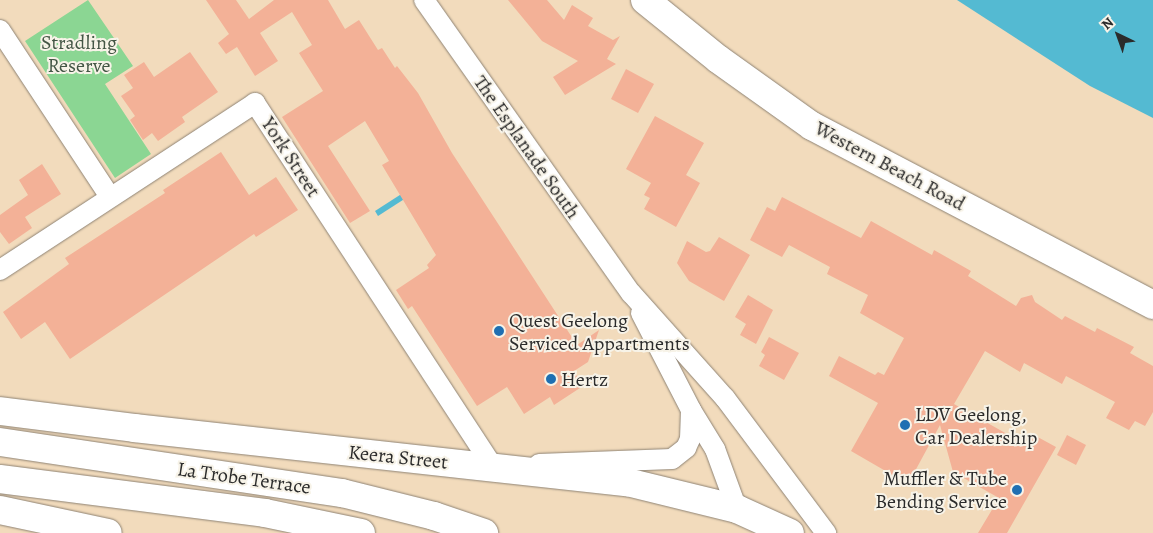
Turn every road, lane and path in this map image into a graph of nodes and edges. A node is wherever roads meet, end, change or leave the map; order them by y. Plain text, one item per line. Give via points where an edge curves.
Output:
1 (424, 0) edge
2 (645, 0) edge
3 (668, 0) edge
4 (0, 30) edge
5 (110, 197) junction
6 (0, 270) edge
7 (1153, 286) edge
8 (631, 293) junction
9 (1153, 305) edge
10 (691, 410) junction
11 (0, 411) edge
12 (0, 442) edge
13 (496, 468) junction
14 (0, 479) edge
15 (0, 510) edge
16 (739, 521) edge
17 (108, 533) edge
18 (361, 533) edge
19 (484, 533) edge
20 (790, 533) edge
21 (826, 533) edge

1 - 8 street, The Esplanade South
2 - 9 main road, Western Beach Road via 718,59 812,126
3 - 7 main road, Western Beach Road via 796,97 835,121
4 - 5 street
5 - 6 street, York Street
5 - 13 street, York Street via 255,103
8 - 10 street, The Esplanade South
8 - 21 street, The Esplanade South via 725,398
10 - 13 street via 690,439 686,448 672,459 571,461
10 - 16 street, The Esplanade South via 715,449
11 - 13 main road, Keera Street
12 - 19 main road, La Trobe Terrace via 342,493 434,516
13 - 16 main road, Keera Street via 627,482
14 - 18 main road, La Trobe Terrace via 265,513
15 - 17 main road
16 - 20 main road, Keera Street

